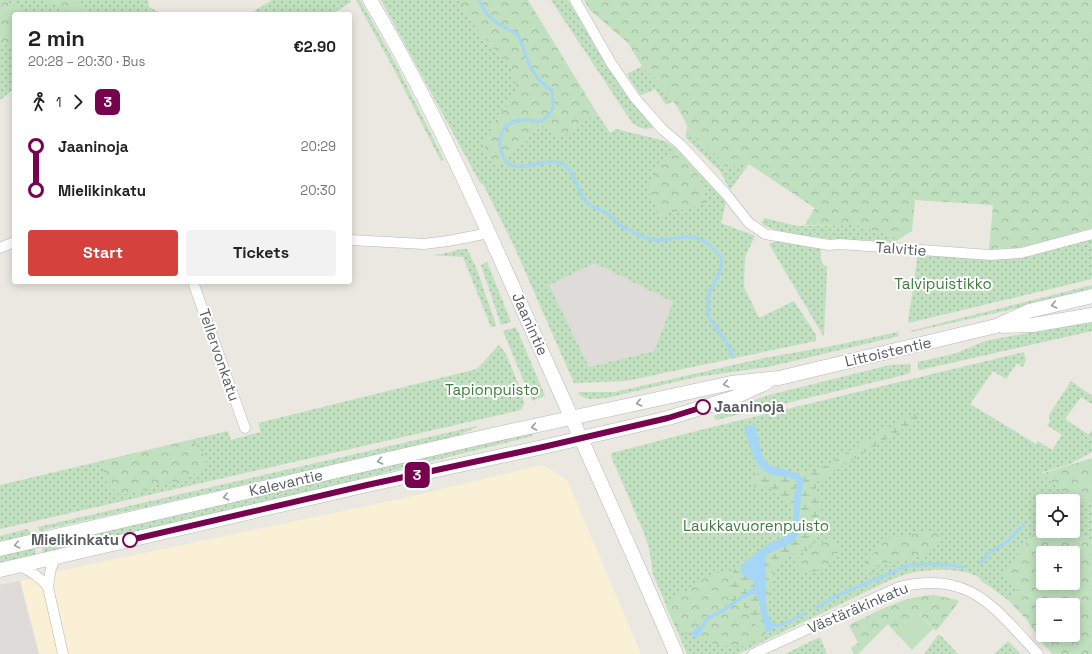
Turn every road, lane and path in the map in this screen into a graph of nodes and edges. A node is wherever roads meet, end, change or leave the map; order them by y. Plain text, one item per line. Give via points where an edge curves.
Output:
1 (370, 0) edge
2 (576, 0) edge
3 (489, 233) junction
4 (1092, 234) edge
5 (352, 240) edge
6 (12, 243) edge
7 (0, 248) edge
8 (194, 284) edge
9 (1092, 296) edge
10 (1092, 315) edge
11 (996, 326) junction
12 (779, 378) junction
13 (572, 418) junction
14 (245, 428) dead end
15 (582, 438) junction
16 (0, 549) edge
17 (56, 557) junction
18 (20, 566) junction
19 (0, 570) edge
20 (48, 587) junction
21 (63, 654) edge
22 (676, 654) edge
23 (753, 654) edge
24 (1038, 654) edge

1 - 3 main road, Jaanintie via 440,129
2 - 4 street, Talvitie via 611,63 635,98 726,194 749,223 765,234 829,245 990,255 1021,253
3 - 5 street via 424,244
3 - 13 main road, Jaanintie
6 - 7 street
8 - 14 street, Tellervonkatu
9 -> 11 main road, Littoistentie via 1029,311
10 - 11 main road, Littoistentie via 1033,325
11 - 12 main road, Littoistentie
12 -> 13 main road, Littoistentie via 731,383
12 - 15 main road, Littoistentie via 733,398 668,418
13 - 15 main road, Jaanintie
13 -> 16 main road, Kalevantie
15 - 17 main road, Kalevantie
15 - 22 main road, Jaanintie
17 - 18 main road, Kalevantie
17 - 20 street
18 - 19 main road, Kalevantie
18 - 20 street via 34,573
20 - 21 street
23 - 24 street, Västäräkinkatu via 898,587 930,582 962,588 986,601

